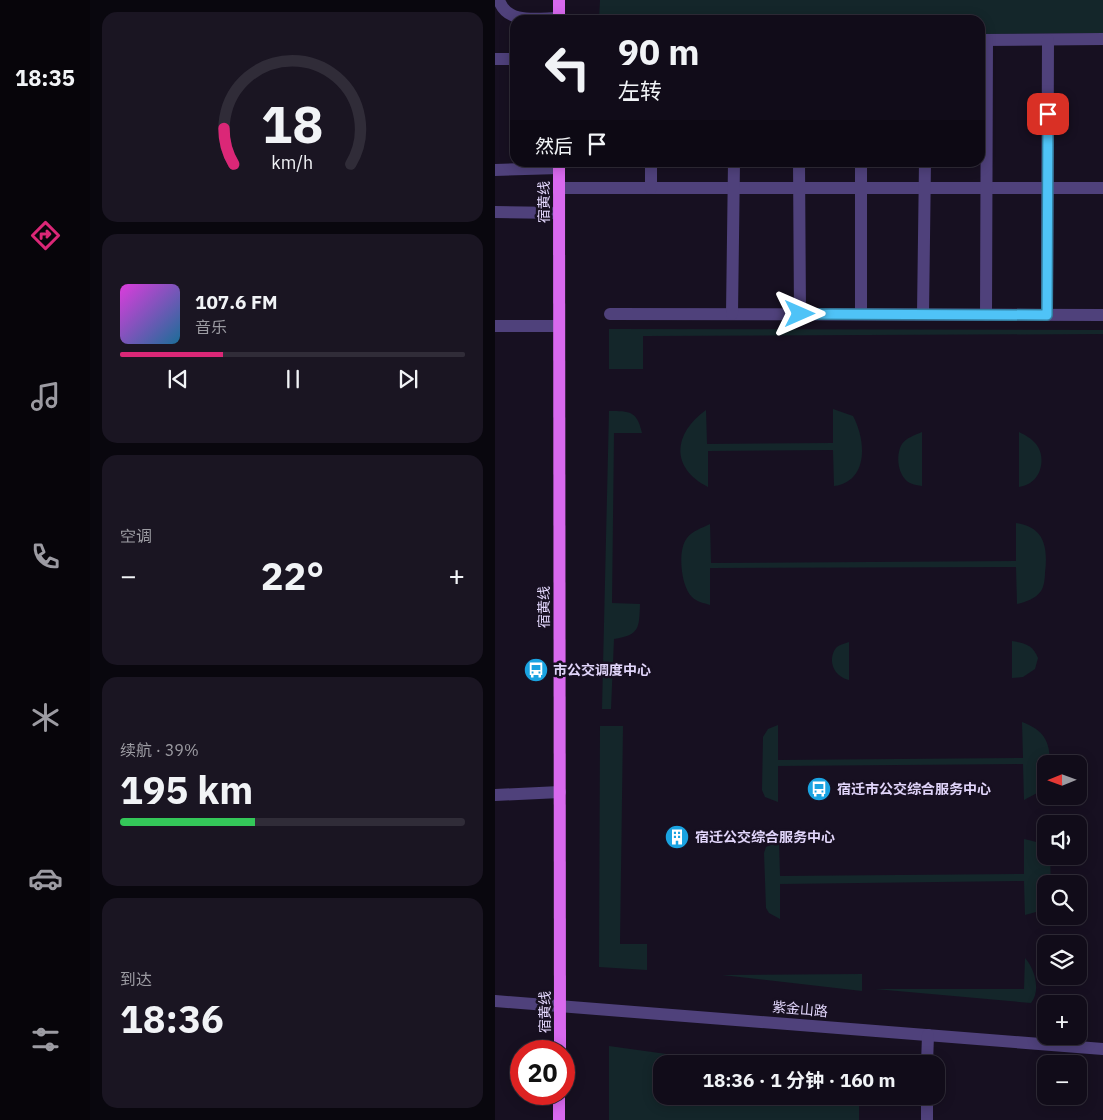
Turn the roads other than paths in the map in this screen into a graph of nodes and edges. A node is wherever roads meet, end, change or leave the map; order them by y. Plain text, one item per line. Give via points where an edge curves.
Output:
1 (499, 0) edge
2 (559, 0) edge
3 (511, 15) edge
4 (559, 15) edge
5 (985, 40) edge
6 (1048, 40) junction
7 (1103, 40) edge
8 (495, 59) edge
9 (510, 59) edge
10 (985, 139) edge
11 (533, 167) edge
12 (559, 167) edge
13 (651, 167) edge
14 (734, 167) edge
15 (799, 167) edge
16 (861, 167) edge
17 (925, 167) edge
18 (495, 170) edge
19 (559, 188) junction
20 (651, 188) junction
21 (733, 188) junction
22 (799, 188) junction
23 (861, 188) junction
24 (924, 188) junction
25 (986, 188) junction
26 (1048, 188) junction
27 (1103, 188) edge
28 (495, 212) edge
29 (559, 213) junction
30 (610, 314) dead end
31 (732, 314) junction
32 (800, 314) junction
33 (861, 314) junction
34 (923, 314) junction
35 (986, 315) junction
36 (1047, 315) junction
37 (1103, 315) edge
38 (495, 326) edge
39 (559, 326) junction
40 (559, 792) junction
41 (495, 795) edge
42 (495, 1001) edge
43 (560, 1005) junction
44 (928, 1035) junction
45 (559, 1040) edge
46 (1103, 1049) edge
47 (927, 1055) edge
48 (559, 1105) edge
49 (927, 1105) edge
50 (559, 1120) edge
51 (927, 1120) edge

1 - 3 street
2 - 4 main road
5 - 6 street
6 - 7 street
6 - 26 street
8 - 9 street
10 - 25 street
11 - 18 street
12 - 19 main road, 宿黄线
13 - 20 street
14 - 21 street
15 - 22 street
16 - 23 street
17 - 24 street
19 - 20 street
19 - 29 main road, 宿黄线
20 - 21 street
21 - 22 street
21 - 31 street
22 - 23 street
22 - 32 street
23 - 24 street
23 - 33 street
24 - 25 street
24 - 34 street
25 - 26 street
25 - 35 street
26 - 27 street
26 - 36 street
28 - 29 street
29 - 39 main road, 宿黄线
30 - 31 street
31 - 32 street
32 - 33 street
33 - 34 street
34 - 35 street
35 - 36 street
36 - 37 street
38 - 39 street
39 - 40 main road, 宿黄线
40 - 41 street
40 - 43 main road, 宿黄线
42 - 43 street, 紫金山路
43 - 44 street, 紫金山路
43 - 45 main road, 宿黄线
44 - 46 street, 紫金山路
44 - 47 street
48 - 50 main road
49 - 51 street

